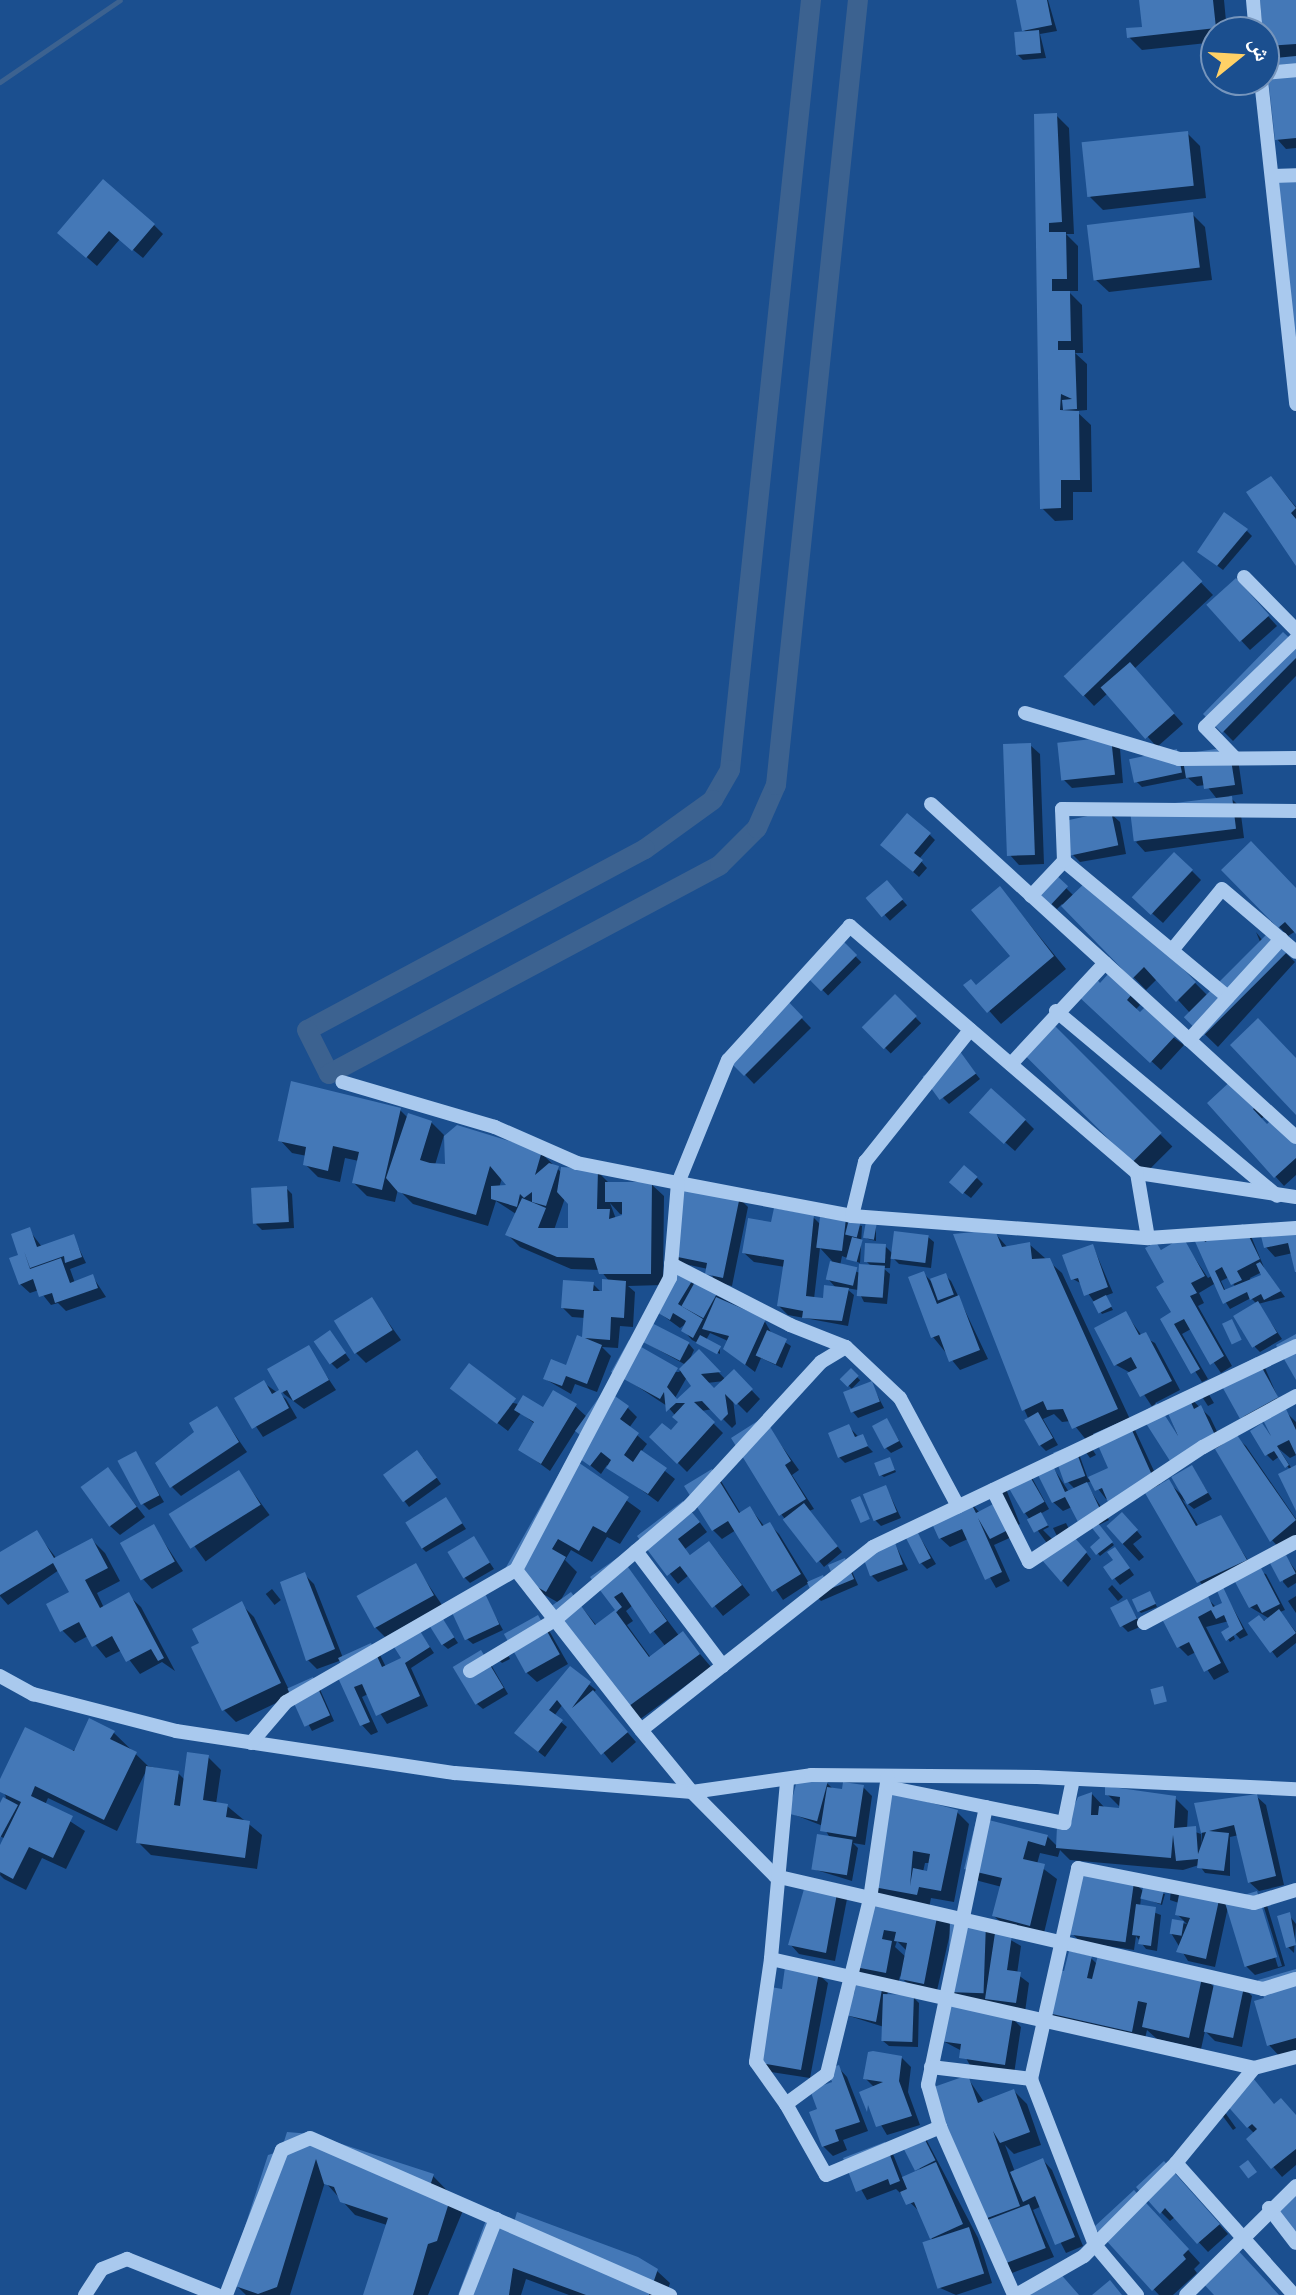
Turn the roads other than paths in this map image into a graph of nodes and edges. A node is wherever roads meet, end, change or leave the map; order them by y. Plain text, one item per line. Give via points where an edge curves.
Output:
1 (1263, 96) edge
2 (1296, 175) edge
3 (1273, 176) junction
4 (1296, 404) edge
5 (1244, 577) dead end
6 (1296, 630) edge
7 (1296, 639) edge
8 (1025, 713) dead end
9 (1235, 758) junction
10 (1296, 758) edge
11 (931, 804) dead end
12 (1296, 811) edge
13 (1064, 861) junction
14 (1031, 896) junction
15 (1281, 939) junction
16 (1173, 949) junction
17 (1296, 952) edge
18 (1105, 963) junction
19 (1228, 997) junction
20 (1056, 1011) junction
21 (970, 1030) junction
22 (1189, 1040) junction
23 (1011, 1064) junction
24 (342, 1082) dead end
25 (1296, 1137) edge
26 (1137, 1173) junction
27 (678, 1183) junction
28 (1277, 1196) junction
29 (1296, 1197) edge
30 (852, 1216) junction
31 (1296, 1228) edge
32 (1148, 1238) junction
33 (671, 1264) junction
34 (1296, 1346) edge
35 (846, 1347) junction
36 (1296, 1396) edge
37 (993, 1490) junction
38 (958, 1506) junction
39 (1296, 1542) edge
40 (636, 1551) junction
41 (516, 1570) junction
42 (555, 1620) junction
43 (1144, 1623) dead end
44 (723, 1666) junction
45 (470, 1671) dead end
46 (0, 1676) edge
47 (641, 1730) junction
48 (251, 1743) junction
49 (1073, 1779) junction
50 (787, 1782) junction
51 (887, 1782) junction
52 (1296, 1789) edge
53 (692, 1792) junction
54 (986, 1807) junction
55 (775, 1876) junction
56 (1296, 1890) edge
57 (870, 1899) junction
58 (964, 1920) junction
59 (1065, 1943) junction
60 (771, 1959) junction
61 (848, 1978) junction
62 (1296, 1979) edge
63 (945, 1998) junction
64 (1043, 2019) junction
65 (1296, 2057) edge
66 (931, 2067) junction
67 (1254, 2068) junction
68 (1031, 2079) junction
69 (786, 2104) junction
70 (940, 2127) junction
71 (1176, 2163) junction
72 (1296, 2186) edge
73 (1269, 2208) junction
74 (496, 2219) junction
75 (1242, 2234) junction
76 (1296, 2243) edge
77 (1095, 2245) junction
78 (85, 2295) edge
79 (217, 2295) edge
80 (226, 2295) edge
81 (466, 2295) edge
82 (670, 2295) edge
83 (1015, 2295) edge
84 (1137, 2295) edge
85 (1186, 2295) edge
86 (1294, 2295) edge

1 - 3 street
2 - 3 street
3 - 4 street
5 - 6 street
7 - 9 street via 1205,727
8 - 9 street via 1179,759
9 - 10 street
11 - 14 street
12 - 13 street via 1062,809
13 - 14 street
13 - 16 street
14 - 18 street
15 - 16 street via 1222,889
15 - 17 street
15 - 19 street
16 - 19 street
18 - 20 street
18 - 22 street
19 - 22 street
20 - 23 street
20 - 28 street
21 - 23 street
21 - 27 street via 850,926 728,1060
21 - 30 street via 865,1162
22 - 25 street
23 - 26 street
24 - 27 street via 495,1127 577,1163
26 - 28 street
26 - 32 street
27 - 30 street
27 - 33 street
28 - 29 street
30 - 32 street
31 - 32 street
33 - 35 street
33 - 41 street via 670,1278
34 - 37 street
35 - 38 street via 900,1398
35 - 40 street via 821,1362 690,1505
36 - 37 street via 1203,1447 1029,1562
37 - 38 street
38 - 44 street via 873,1547
39 - 43 street
40 - 42 street
40 - 44 street
41 - 42 street
41 - 48 street via 286,1702
42 - 45 street
42 - 47 street
44 - 47 street
46 - 48 street via 33,1694 176,1731
47 - 53 street
48 - 53 street via 455,1773
49 - 51 street
49 - 52 street
49 - 54 street via 1064,1823
50 - 51 street via 811,1775
50 - 53 street
50 - 55 street
51 - 54 street
51 - 57 street
53 - 55 street
54 - 58 street
55 - 57 street
55 - 60 street
56 - 59 street via 1254,1903 1078,1868
57 - 58 street
57 - 61 street
58 - 59 street
58 - 63 street
59 - 62 street via 1263,1989
59 - 64 street
60 - 61 street
60 - 69 street via 756,2062
61 - 63 street
61 - 69 street via 827,2074
63 - 64 street
63 - 66 street
64 - 67 street
64 - 68 street
65 - 67 street
66 - 68 street
66 - 70 street via 928,2085
67 - 71 street
68 - 77 street
69 - 70 street via 826,2175
70 - 83 street
71 - 75 street
71 - 77 street
72 - 73 street
73 - 75 street
73 - 76 street
74 - 80 street via 310,2138 299,2139 282,2150
74 - 81 street
74 - 82 street
75 - 85 street
75 - 86 street
77 - 83 street
77 - 84 street
78 - 79 street via 102,2269 127,2259

